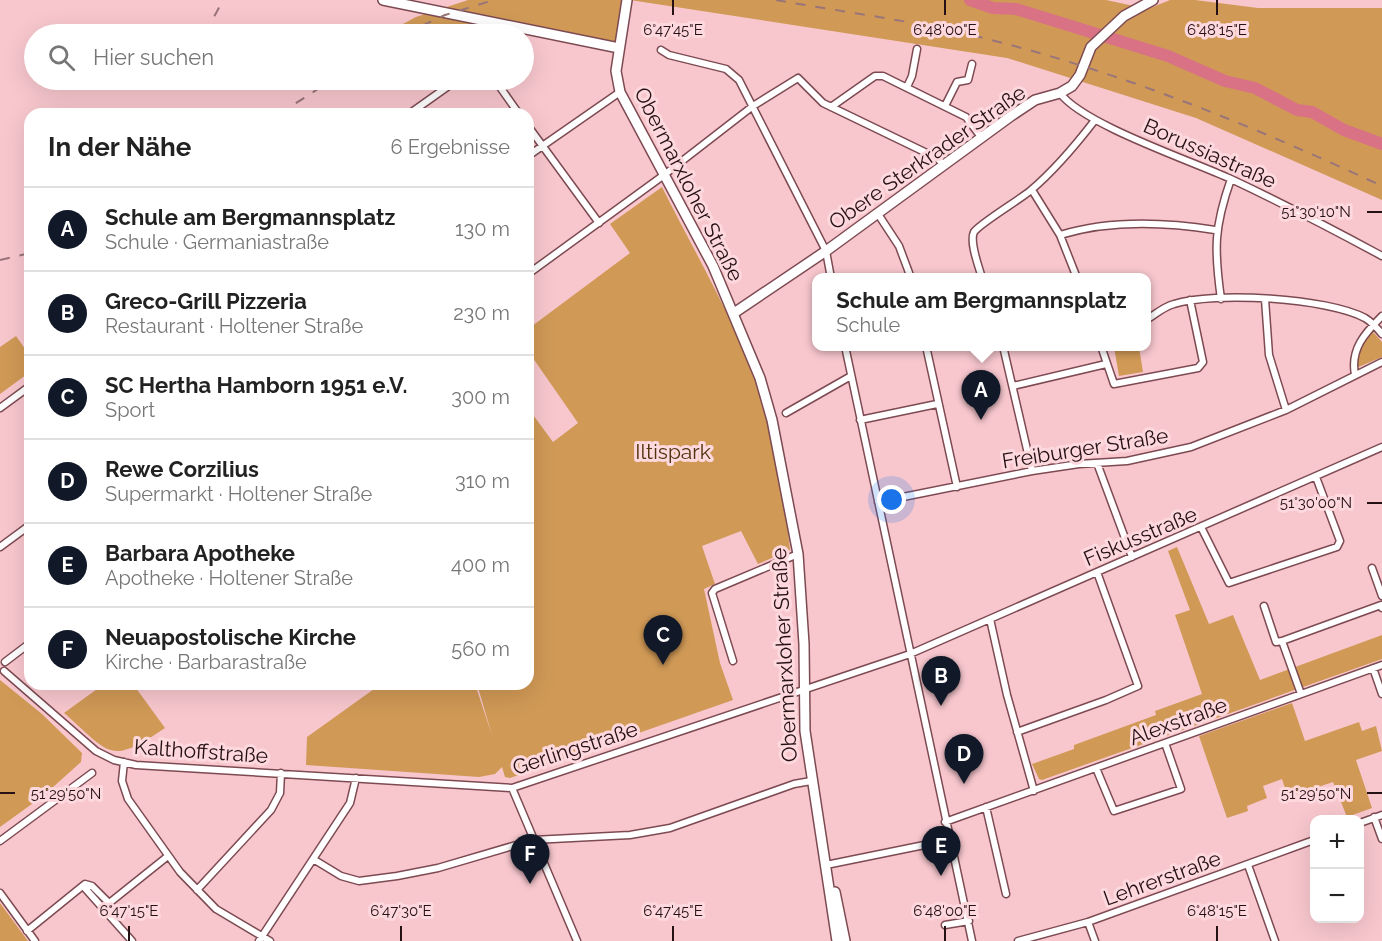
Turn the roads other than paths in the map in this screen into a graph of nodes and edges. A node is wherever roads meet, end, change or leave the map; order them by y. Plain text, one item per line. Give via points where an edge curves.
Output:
1 (383, 0) edge
2 (627, 0) edge
3 (1153, 0) edge
4 (488, 24) edge
5 (534, 34) edge
6 (619, 48) junction
7 (662, 50) dead end
8 (917, 50) dead end
9 (972, 64) dead end
10 (907, 87) junction
11 (443, 90) edge
12 (502, 90) edge
13 (621, 92) junction
14 (1060, 93) junction
15 (753, 106) junction
16 (945, 106) junction
17 (831, 107) junction
18 (417, 108) edge
19 (515, 108) edge
20 (1095, 120) junction
21 (534, 135) edge
22 (981, 137) junction
23 (542, 146) junction
24 (534, 152) edge
25 (944, 165) junction
26 (664, 175) junction
27 (1231, 179) junction
28 (1032, 190) junction
29 (878, 213) junction
30 (599, 222) junction
31 (1215, 230) junction
32 (1059, 235) junction
33 (826, 251) junction
34 (1382, 256) edge
35 (534, 270) edge
36 (830, 273) edge
37 (908, 273) edge
38 (981, 273) edge
39 (1075, 273) edge
40 (1221, 299) junction
41 (1265, 299) junction
42 (1190, 300) junction
43 (734, 313) junction
44 (1151, 316) edge
45 (1382, 316) edge
46 (1374, 324) junction
47 (1382, 334) edge
48 (846, 351) edge
49 (927, 351) edge
50 (1004, 351) edge
51 (1102, 351) edge
52 (1382, 362) edge
53 (1106, 364) junction
54 (1355, 375) junction
55 (851, 376) junction
56 (1013, 386) junction
57 (24, 390) edge
58 (937, 404) junction
59 (0, 408) edge
60 (1286, 410) junction
61 (786, 413) dead end
62 (860, 420) junction
63 (1382, 447) edge
64 (1097, 464) junction
65 (1032, 471) junction
66 (1316, 477) junction
67 (957, 487) junction
68 (878, 502) junction
69 (1201, 527) junction
70 (24, 529) edge
71 (0, 547) edge
72 (798, 554) junction
73 (1132, 557) junction
74 (1372, 568) dead end
75 (1097, 572) junction
76 (1382, 596) edge
77 (1382, 605) edge
78 (1264, 606) dead end
79 (990, 619) junction
80 (1282, 641) junction
81 (24, 647) edge
82 (910, 654) junction
83 (2, 660) edge
84 (733, 661) dead end
85 (1382, 665) edge
86 (1373, 668) junction
87 (2, 672) edge
88 (804, 691) junction
89 (1301, 694) junction
90 (1382, 694) edge
91 (1017, 732) junction
92 (1165, 743) junction
93 (124, 762) junction
94 (1096, 768) junction
95 (92, 773) dead end
96 (281, 773) junction
97 (356, 778) junction
98 (811, 781) junction
99 (512, 788) junction
100 (1034, 791) junction
101 (986, 807) junction
102 (1382, 815) edge
103 (1374, 817) junction
104 (1364, 821) edge
105 (945, 822) junction
106 (1382, 839) edge
107 (533, 840) junction
108 (950, 840) junction
109 (0, 841) edge
110 (1310, 842) edge
111 (168, 856) junction
112 (313, 859) junction
113 (826, 865) junction
114 (1248, 865) junction
115 (83, 886) junction
116 (197, 890) junction
117 (0, 893) edge
118 (1006, 894) dead end
119 (109, 903) junction
120 (103, 908) junction
121 (969, 921) junction
122 (1088, 922) junction
123 (945, 925) dead end
124 (27, 931) junction
125 (260, 939) edge
126 (35, 941) edge
127 (132, 941) edge
128 (270, 941) edge
129 (577, 941) edge
130 (837, 941) edge
131 (844, 941) edge
132 (972, 941) edge
133 (1018, 941) edge
134 (1095, 941) edge
135 (1275, 941) edge

1 - 4 street
2 - 6 street, Obermarxloher Straße
3 - 14 street, Obere Sterkrader Straße via 1116,22 1090,47 1080,75
5 - 6 street
6 - 13 street, Obermarxloher Straße via 616,71
7 - 15 street via 669,56 730,71
8 - 10 street
9 - 16 street via 967,81 957,82
10 - 16 street
10 - 17 street via 879,75
11 - 18 street
12 - 19 street
13 - 23 street
13 - 26 street, Obermarxloher Straße
14 - 20 street, Borussiastraße via 1071,107
14 - 22 street, Obere Sterkrader Straße via 1035,100
15 - 17 street via 798,78
15 - 26 street
15 - 33 street
16 - 22 street via 966,117
17 - 25 street via 937,158
20 - 27 street, Borussiastraße
20 - 28 street via 1071,152
21 - 23 street
22 - 25 street, Obere Sterkrader Straße
23 - 24 street
23 - 30 street
25 - 29 street, Obere Sterkrader Straße
26 - 30 street
26 - 43 street, Obermarxloher Straße
27 - 31 street
27 - 34 street, Borussiastraße
28 - 32 street
28 - 38 street via 973,234
29 - 33 street, Obere Sterkrader Straße
29 - 37 street via 899,246
30 - 35 street
31 - 32 street via 1161,224
31 - 40 street
32 - 39 street
33 - 36 street
33 - 43 street, Obere Sterkrader Straße
40 - 41 street
40 - 42 street
41 - 46 street via 1313,304
41 - 60 street via 1269,355
42 - 44 street via 1162,308
42 - 53 street via 1203,362 1198,368 1114,384
43 - 72 street, Obermarxloher Straße via 772,420
45 - 46 street
46 - 47 street
46 - 54 street via 1357,346 1353,360
48 - 55 street
49 - 58 street
50 - 56 street
51 - 53 street
52 - 54 street, Freiburger Straße
53 - 56 street
54 - 60 street, Freiburger Straße
55 - 61 street
55 - 62 street
56 - 65 street
57 - 59 street
58 - 62 street
58 - 67 street
60 - 64 street, Freiburger Straße via 1191,447 1155,457
62 - 68 street
63 - 66 street, Fiskusstraße
64 - 65 street, Freiburger Straße
64 - 73 street
65 - 67 street, Freiburger Straße
66 - 69 street, Fiskusstraße
66 - 69 street via 1340,541 1337,547 1229,583
67 - 68 street, Freiburger Straße
68 - 82 street
69 - 73 street, Fiskusstraße
70 - 71 street
72 - 84 street via 712,593
72 - 88 street, Obermarxloher Straße
73 - 75 street, Fiskusstraße
74 - 76 street
75 - 79 street, Fiskusstraße
75 - 91 street via 1138,686
77 - 80 street
78 - 80 street via 1276,642
79 - 82 street, Fiskusstraße
79 - 91 street
80 - 89 street
81 - 83 street
82 - 88 street, Gerlingstraße
82 - 105 street
83 - 87 street
85 - 86 street, Alexstraße
86 - 89 street, Alexstraße
86 - 90 street
87 - 93 street, Kalthoffstraße via 86,744 102,755
88 - 98 street, Obermarxloher Straße
88 - 99 street, Gerlingstraße
89 - 92 street, Alexstraße
91 - 100 street
92 - 94 street, Alexstraße
92 - 94 street via 1181,789 1114,811
93 - 96 street, Kalthoffstraße
93 - 111 street via 122,781 128,799
94 - 100 street, Alexstraße
95 - 109 street
96 - 97 street, Kalthoffstraße
96 - 116 street via 280,793 271,810
97 - 99 street, Gerlingstraße
97 - 112 street via 350,803
98 - 107 street via 670,828 630,835
98 - 113 street, Obermarxloher Straße
99 - 107 street
100 - 101 street, Alexstraße
101 - 105 street, Alexstraße
101 - 118 street
102 - 103 street
103 - 104 street
103 - 106 street
105 - 108 street
107 - 112 street via 438,868 359,880 341,876
107 - 129 street
108 - 113 street
108 - 121 street
110 - 114 street, Lehrerstraße
111 - 116 street
111 - 119 street
112 - 125 street
113 - 130 street, Obermarxloher Straße
113 - 131 street, Obermarxloher Straße
114 - 122 street, Lehrerstraße
114 - 135 street
115 - 119 street via 89,884
115 - 120 street
115 - 124 street
116 - 125 street via 216,909
117 - 124 street
119 - 120 street
120 - 127 street
121 - 123 street
121 - 132 street
122 - 133 street, Lehrerstraße
122 - 134 street
124 - 126 street
125 - 128 street

